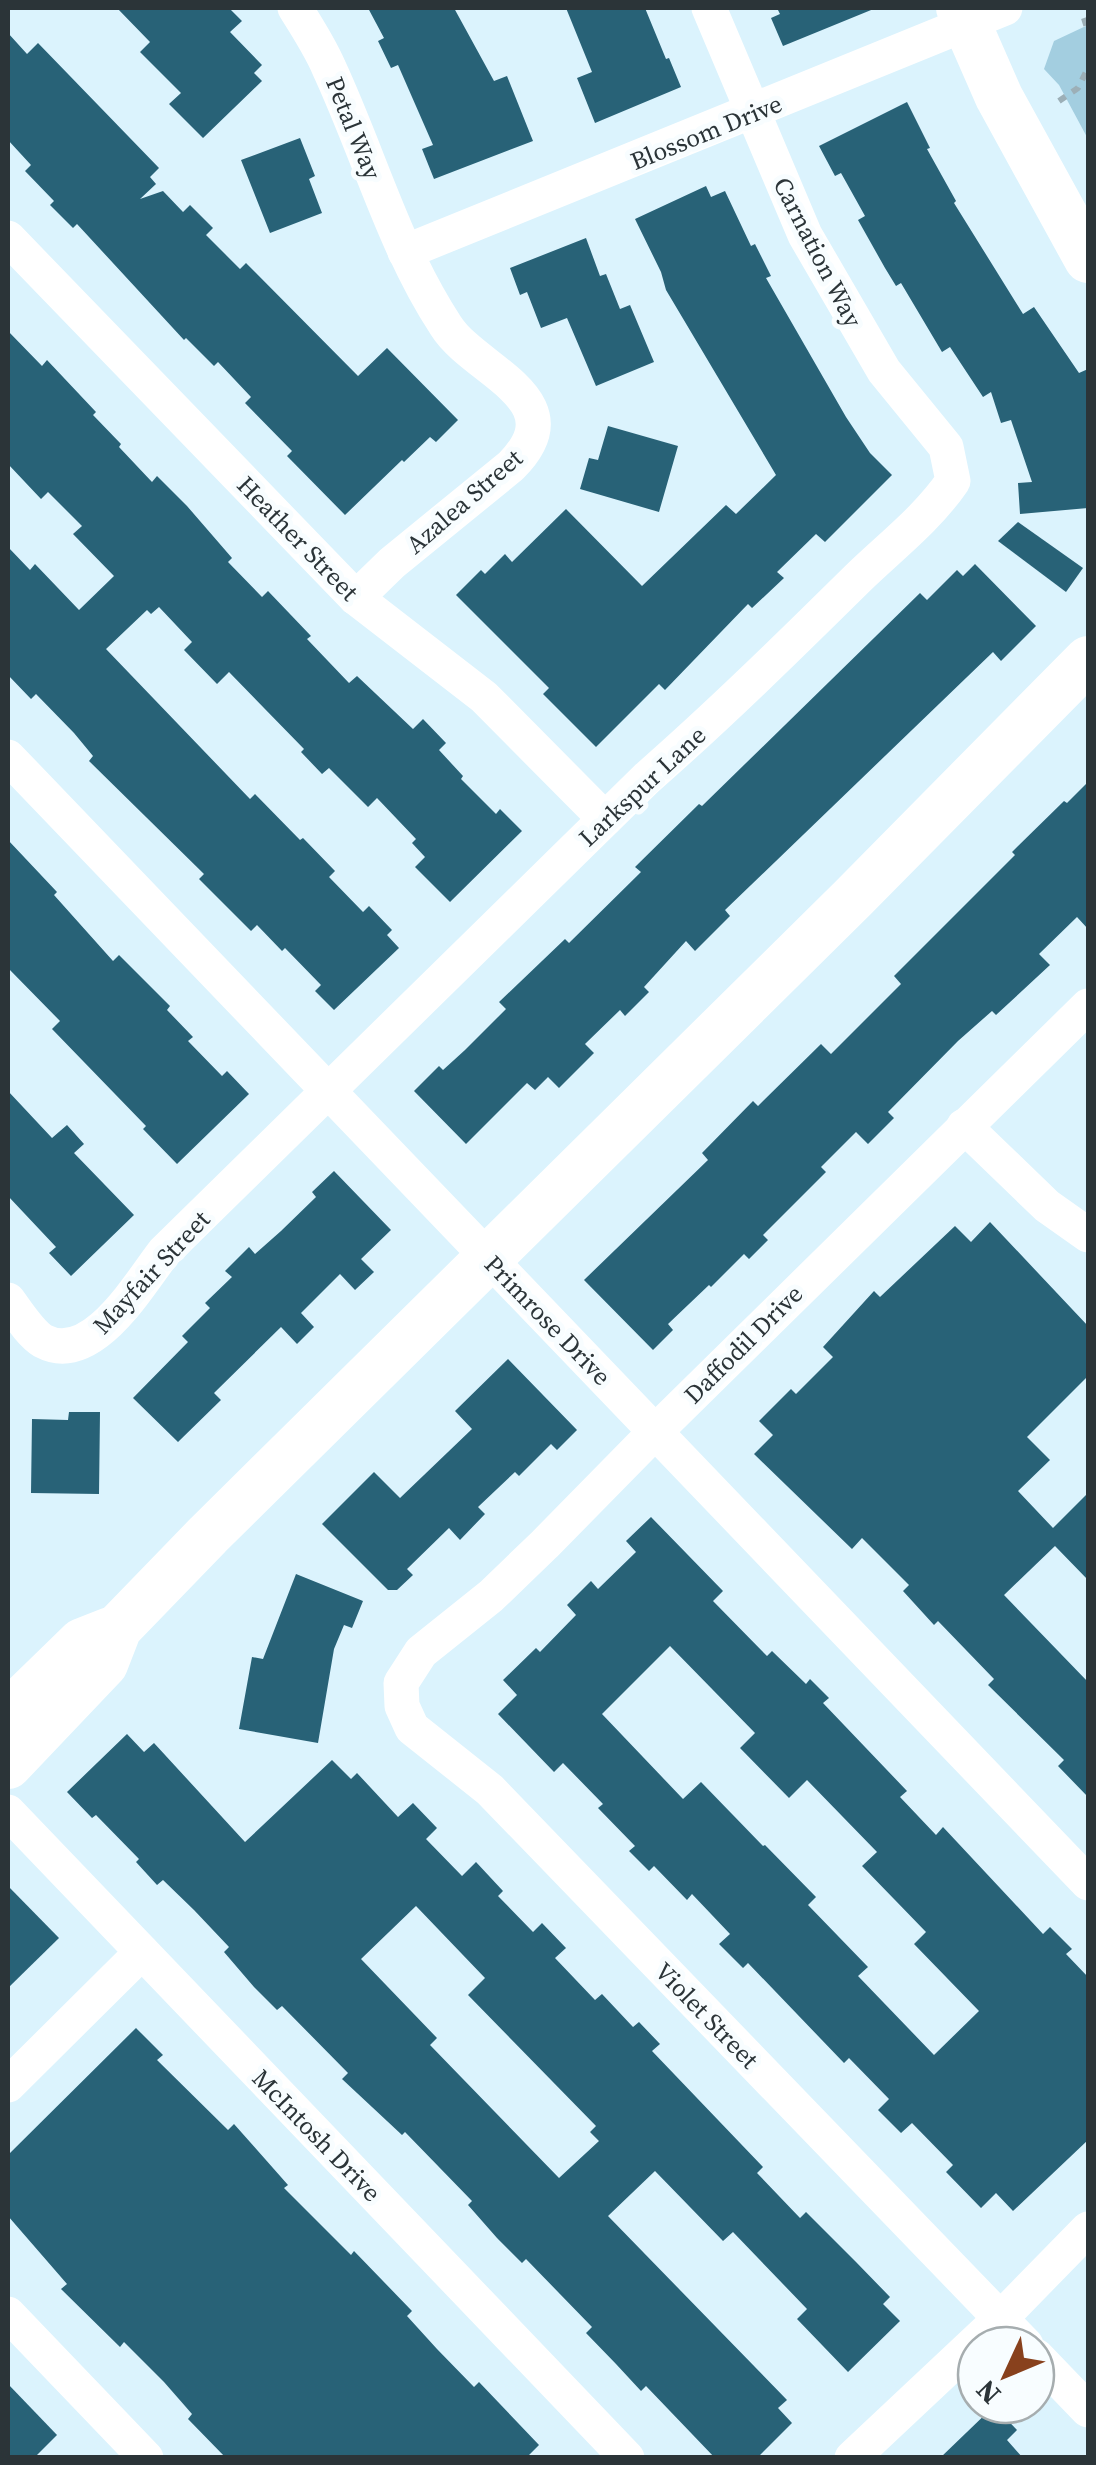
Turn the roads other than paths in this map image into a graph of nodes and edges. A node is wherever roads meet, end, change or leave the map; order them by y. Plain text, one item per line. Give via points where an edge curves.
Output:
1 (296, 8) edge
2 (709, 8) edge
3 (977, 13) edge
4 (752, 114) junction
5 (8, 238) edge
6 (405, 252) junction
7 (1088, 259) edge
8 (953, 481) joint
9 (356, 598) junction
10 (1088, 660) edge
11 (8, 757) edge
12 (605, 819) junction
13 (1088, 1006) edge
14 (329, 1092) junction
15 (964, 1126) junction
16 (1088, 1235) edge
17 (488, 1258) junction
18 (8, 1300) edge
19 (655, 1432) junction
20 (118, 1628) junction
21 (71, 1652) junction
22 (8, 1664) edge
23 (401, 1683) joint
24 (8, 1714) edge
25 (8, 1765) edge
26 (8, 1812) edge
27 (1088, 1883) edge
28 (142, 1952) junction
29 (8, 2085) edge
30 (1088, 2229) edge
31 (8, 2314) edge
32 (1000, 2318) junction
33 (1007, 2325) edge
34 (1056, 2377) edge
35 (1088, 2410) edge
36 (135, 2454) edge
37 (627, 2458) edge
38 (852, 2458) edge

1 - 6 street, Petal Way via 328,65
2 - 4 street, Carnation Way
3 - 4 street, Blossom Drive
3 - 7 street via 998,97
4 - 6 street, Blossom Drive
4 - 8 street, Carnation Way via 839,298 884,371 946,446
5 - 9 street, Heather Street
6 - 9 street, Azalea Street via 454,338 514,385 528,403 532,425 527,450
8 - 12 street, Larkspur Lane via 932,510
9 - 12 street, Heather Street via 484,696
10 - 17 street
11 - 14 street, Primrose Drive
12 - 14 street, Larkspur Lane
13 - 15 street, Daffodil Drive
14 - 17 street, Primrose Drive
14 - 18 street, Mayfair Street via 164,1252 93,1338 65,1347 42,1340
15 - 16 street via 1047,1206
15 - 19 street, Daffodil Drive
17 - 19 street, Primrose Drive
17 - 20 street
19 - 23 street, Daffodil Drive via 491,1596 421,1652
19 - 27 street, Primrose Drive
20 - 21 street
20 - 25 street via 104,1664
21 - 22 street via 35,1671
21 - 24 street
23 - 32 street, Violet Street via 412,1728 490,1790
26 - 28 street, McIntosh Drive
28 - 29 street
28 - 37 street, McIntosh Drive
30 - 32 street
31 - 36 street
32 - 33 street, Violet Street
32 - 38 street
34 - 35 street

